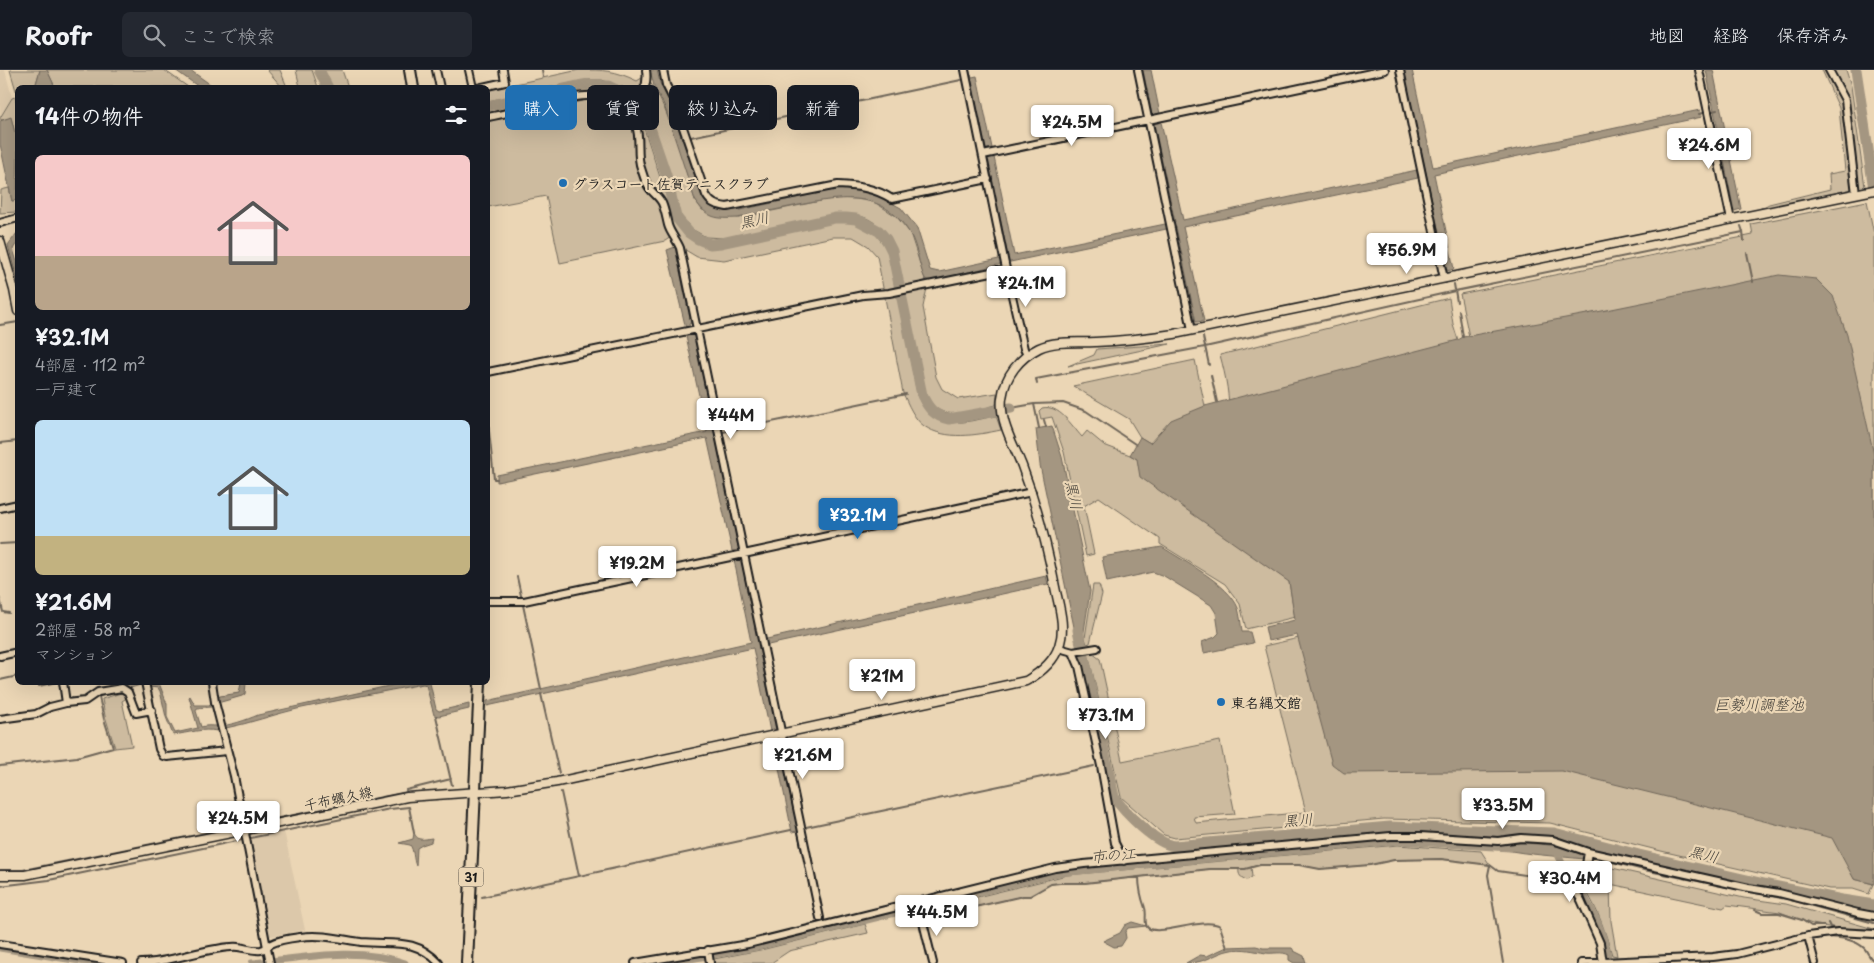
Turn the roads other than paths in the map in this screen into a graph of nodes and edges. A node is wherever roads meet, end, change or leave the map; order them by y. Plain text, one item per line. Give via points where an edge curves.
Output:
1 (410, 70) edge
2 (436, 70) edge
3 (469, 70) edge
4 (503, 70) edge
5 (646, 70) edge
6 (663, 70) edge
7 (965, 70) edge
8 (1138, 70) edge
9 (1385, 70) edge
10 (1400, 70) edge
11 (1699, 70) edge
12 (1829, 70) edge
13 (412, 85) edge
14 (439, 85) edge
15 (472, 85) edge
16 (490, 85) edge
17 (646, 85) edge
18 (587, 95) edge
19 (490, 117) edge
20 (1154, 120) junction
21 (637, 130) edge
22 (987, 154) junction
23 (988, 179) junction
24 (1874, 190) edge
25 (1856, 194) junction
26 (15, 219) edge
27 (1731, 220) junction
28 (0, 223) edge
29 (0, 241) edge
30 (1006, 267) junction
31 (1444, 279) junction
32 (15, 296) edge
33 (697, 330) junction
34 (1192, 330) junction
35 (1027, 355) junction
36 (490, 372) edge
37 (1032, 492) junction
38 (15, 505) edge
39 (0, 508) edge
40 (744, 554) junction
41 (490, 601) edge
42 (1059, 648) junction
43 (1097, 648) dead end
44 (1073, 652) junction
45 (15, 653) edge
46 (0, 656) edge
47 (63, 685) edge
48 (145, 685) edge
49 (212, 685) edge
50 (480, 685) edge
51 (66, 703) junction
52 (152, 710) junction
53 (0, 719) edge
54 (782, 734) junction
55 (227, 751) junction
56 (476, 791) junction
57 (244, 832) junction
58 (1588, 852) junction
59 (1124, 861) junction
60 (0, 874) edge
61 (918, 902) junction
62 (1874, 916) edge
63 (820, 918) dead end
64 (1874, 934) edge
65 (1808, 936) junction
66 (0, 944) edge
67 (266, 948) junction
68 (708, 950) junction
69 (269, 960) edge
70 (710, 962) edge
71 (1603, 962) edge
72 (123, 963) edge
73 (141, 963) edge
74 (439, 963) edge
75 (467, 963) edge
76 (635, 963) edge
77 (933, 963) edge
78 (1581, 963) edge
79 (1815, 963) edge

1 - 13 main road
2 - 14 street
3 - 15 street
4 - 16 street via 505,82
5 - 17 street
6 - 23 street via 706,195 715,205 727,207 838,185 878,191 892,198
7 - 22 street
8 - 20 street
9 - 20 street
10 - 31 street
11 - 27 street
12 - 25 street via 1845,100
18 - 19 street
20 - 22 street
20 - 34 street via 1169,222
21 - 33 street via 639,163 649,188 662,204 667,224 680,248
22 - 23 street
23 - 30 street
24 - 25 street
25 - 27 street
26 - 28 street
27 - 31 street
29 - 32 street
30 - 33 street via 911,289 863,295
30 - 35 street
31 - 34 street
33 - 36 street
33 - 40 street
34 - 35 street via 1136,340 1057,344 1040,347
35 - 37 street via 1011,372 1002,399 1004,417
37 - 40 street
37 - 42 street via 1062,624
38 - 39 street
40 - 41 street via 522,601
40 - 54 street
42 - 44 street
42 - 54 street, 千布蠣久線 via 1045,667 1026,681
43 - 44 street
44 - 59 street via 1101,766 1115,843
45 - 46 street
47 - 51 street
48 - 52 street
49 - 55 street
50 - 56 main road, 31
51 - 52 street via 85,701 98,692 123,689 128,692 136,714
51 - 53 street via 36,714
52 - 55 street via 163,756
54 - 56 street, 千布蠣久線 via 557,782
54 - 63 street
55 - 57 street
56 - 57 street, 千布蠣久線 via 407,797
56 - 75 main road, 31
57 - 60 street, 千布蠣久線 via 24,875
57 - 67 street
58 - 59 street via 1553,840 1391,836
58 - 62 street
58 - 71 street via 1585,871 1567,870 1564,873 1581,900 1600,942
59 - 61 street via 1055,868
61 - 68 street via 748,944
61 - 77 street
64 - 65 street via 1838,932
65 - 71 street via 1713,958
65 - 79 street
66 - 72 street
67 - 69 street
67 - 73 street via 217,949
67 - 74 street via 300,937 337,937 414,946 429,953
68 - 70 street
68 - 76 street
71 - 78 street

